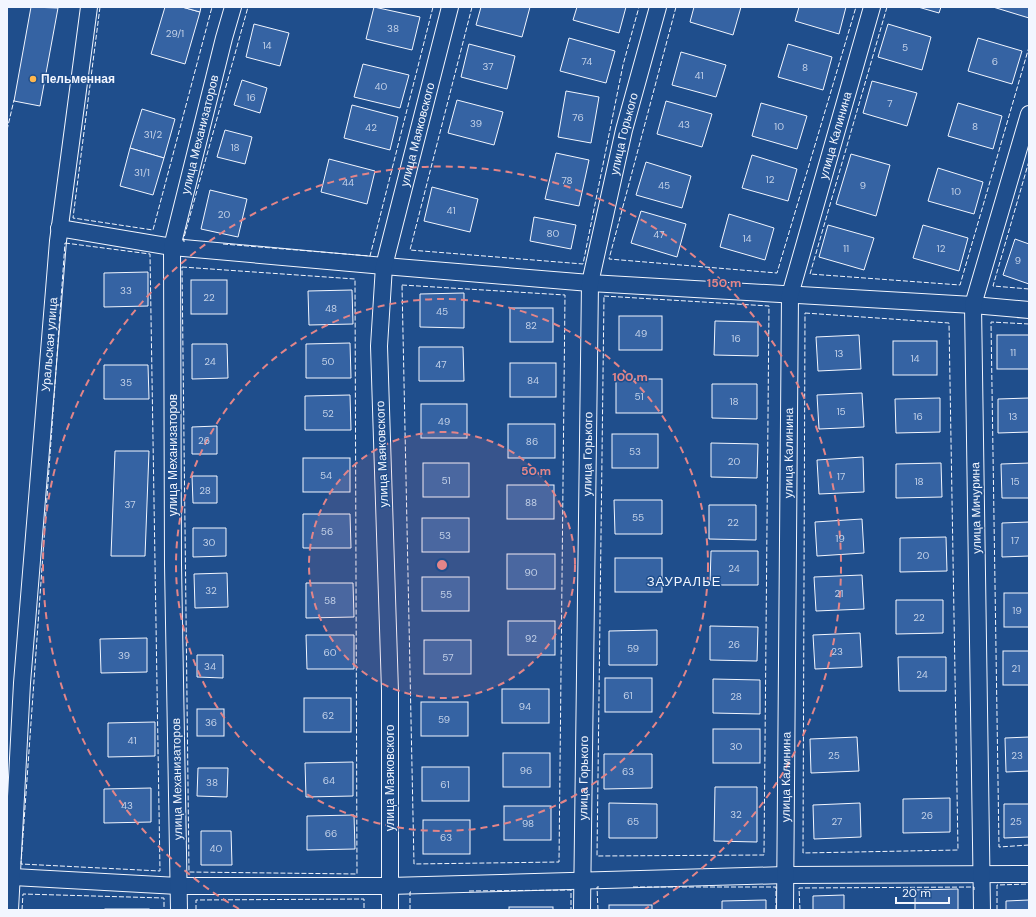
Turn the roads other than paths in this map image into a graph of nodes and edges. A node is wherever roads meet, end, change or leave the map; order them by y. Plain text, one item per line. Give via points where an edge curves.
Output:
1 (89, 7) edge
2 (233, 7) edge
3 (450, 7) edge
4 (658, 7) edge
5 (872, 7) edge
6 (1029, 114) edge
7 (59, 228) junction
8 (172, 248) junction
9 (384, 266) junction
10 (590, 283) junction
11 (790, 295) junction
12 (973, 305) junction
13 (1029, 310) edge
14 (14, 682) edge
15 (1029, 874) edge
16 (785, 875) junction
17 (981, 875) junction
18 (13, 878) junction
19 (582, 880) junction
20 (178, 886) junction
21 (389, 886) junction
22 (10, 910) edge
23 (179, 910) edge
24 (390, 910) edge
25 (582, 910) edge
26 (785, 910) edge
27 (982, 910) edge

1 - 7 street, Уральская улица
2 - 8 street, улица Механизаторов
3 - 9 street, улица Маяковского
4 - 10 street, улица Горького via 624,130
5 - 11 street, улица Калинина
6 - 12 street, улица Мичурина
7 - 8 street
7 - 14 street, Уральская улица
8 - 9 street
8 - 20 street, улица Механизаторов
9 - 10 street
9 - 21 street, улица Маяковского via 379,346 390,691
10 - 11 street
10 - 19 street, улица Горького
11 - 12 street
11 - 16 street, улица Калинина
12 - 13 street
12 - 17 street, улица Мичурина
14 - 18 street, Уральская улица
15 - 17 street
16 - 17 street
16 - 19 street
16 - 26 street, улица Калинина
17 - 27 street, улица Мичурина
18 - 20 street
18 - 22 street, Уральская улица
19 - 21 street
19 - 25 street, улица Горького
20 - 21 street
20 - 23 street, улица Механизаторов
21 - 24 street, улица Маяковского

